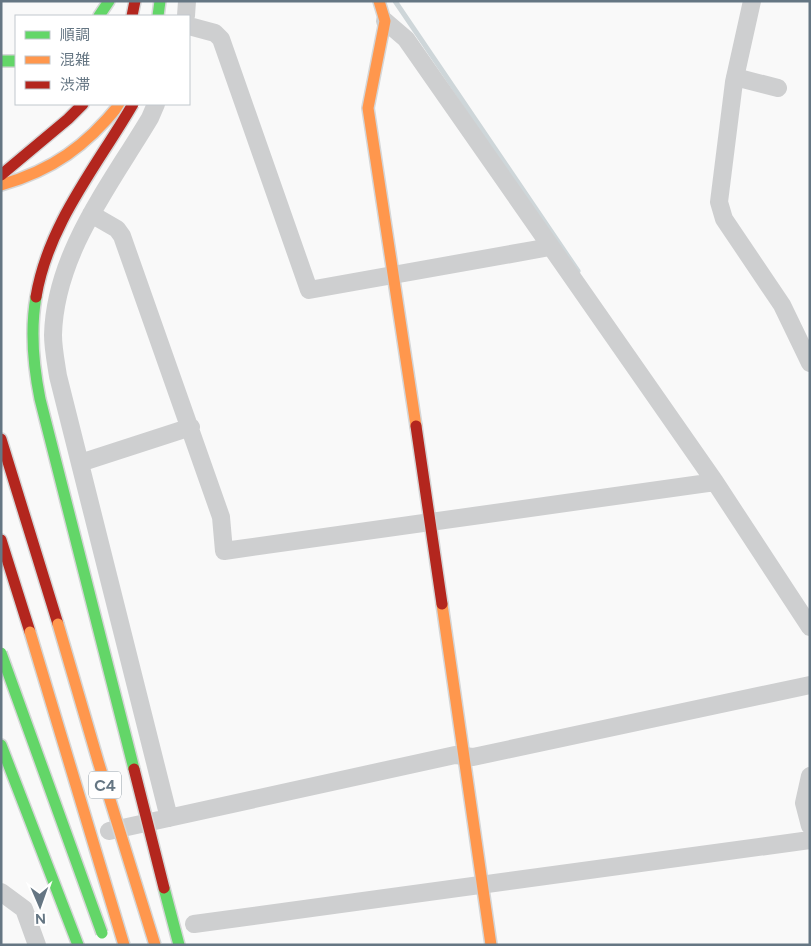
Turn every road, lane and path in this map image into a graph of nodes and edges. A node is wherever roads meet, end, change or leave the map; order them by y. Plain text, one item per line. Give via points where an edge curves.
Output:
1 (109, 1) edge
2 (135, 1) edge
3 (187, 1) edge
4 (379, 1) edge
5 (752, 1) edge
6 (100, 15) edge
7 (132, 15) edge
8 (186, 15) edge
9 (385, 21) junction
10 (190, 26) edge
11 (1, 61) edge
12 (15, 61) edge
13 (735, 77) junction
14 (778, 88) dead end
15 (82, 105) edge
16 (119, 105) edge
17 (132, 105) edge
18 (155, 105) edge
19 (1, 175) edge
20 (1, 186) edge
21 (91, 214) junction
22 (550, 247) junction
23 (393, 276) junction
24 (810, 363) edge
25 (191, 427) junction
26 (1, 439) edge
27 (80, 463) junction
28 (715, 482) junction
29 (430, 523) junction
30 (1, 540) edge
31 (810, 627) edge
32 (1, 654) edge
33 (810, 685) edge
34 (1, 745) edge
35 (463, 755) junction
36 (810, 776) edge
37 (169, 818) junction
38 (810, 826) edge
39 (810, 840) edge
40 (41, 846) junction
41 (483, 885) junction
42 (1, 892) edge
43 (194, 924) dead end
44 (37, 945) edge
45 (78, 945) edge
46 (106, 945) edge
47 (124, 945) edge
48 (155, 945) edge
49 (179, 945) edge
50 (491, 945) edge

1 - 6 main road
2 - 7 main road
3 - 8 street
4 - 9 main road
5 - 13 street
9 - 22 street via 406,39
9 - 23 main road via 368,108
10 - 23 street via 215,33 221,39 309,290
11 - 12 main road
13 - 14 street
13 - 24 street via 719,202 724,219 782,305
15 - 19 main road
16 - 20 main road via 73,153 39,173
17 - 49 main road, bridge via 53,240 38,283 33,350 45,422
18 - 21 street
21 - 25 street via 117,229 122,236
21 - 27 street via 70,257 55,306 53,336 58,376
22 - 23 street
22 - 28 street
23 - 29 main road
25 - 27 street
25 - 29 street via 222,517 224,552
26 - 48 main road, C4, bridge
27 - 37 street
28 - 29 street
28 - 31 street
29 - 35 main road
30 - 47 main road, C4, bridge
32 - 46 main road, bridge
33 - 35 street via 474,756
34 - 40 main road
35 - 37 street
35 - 41 main road
36 - 38 street via 804,803
37 - 40 street
39 - 41 street
40 - 45 main road
41 - 43 street
41 - 50 main road
42 - 44 street via 24,909

